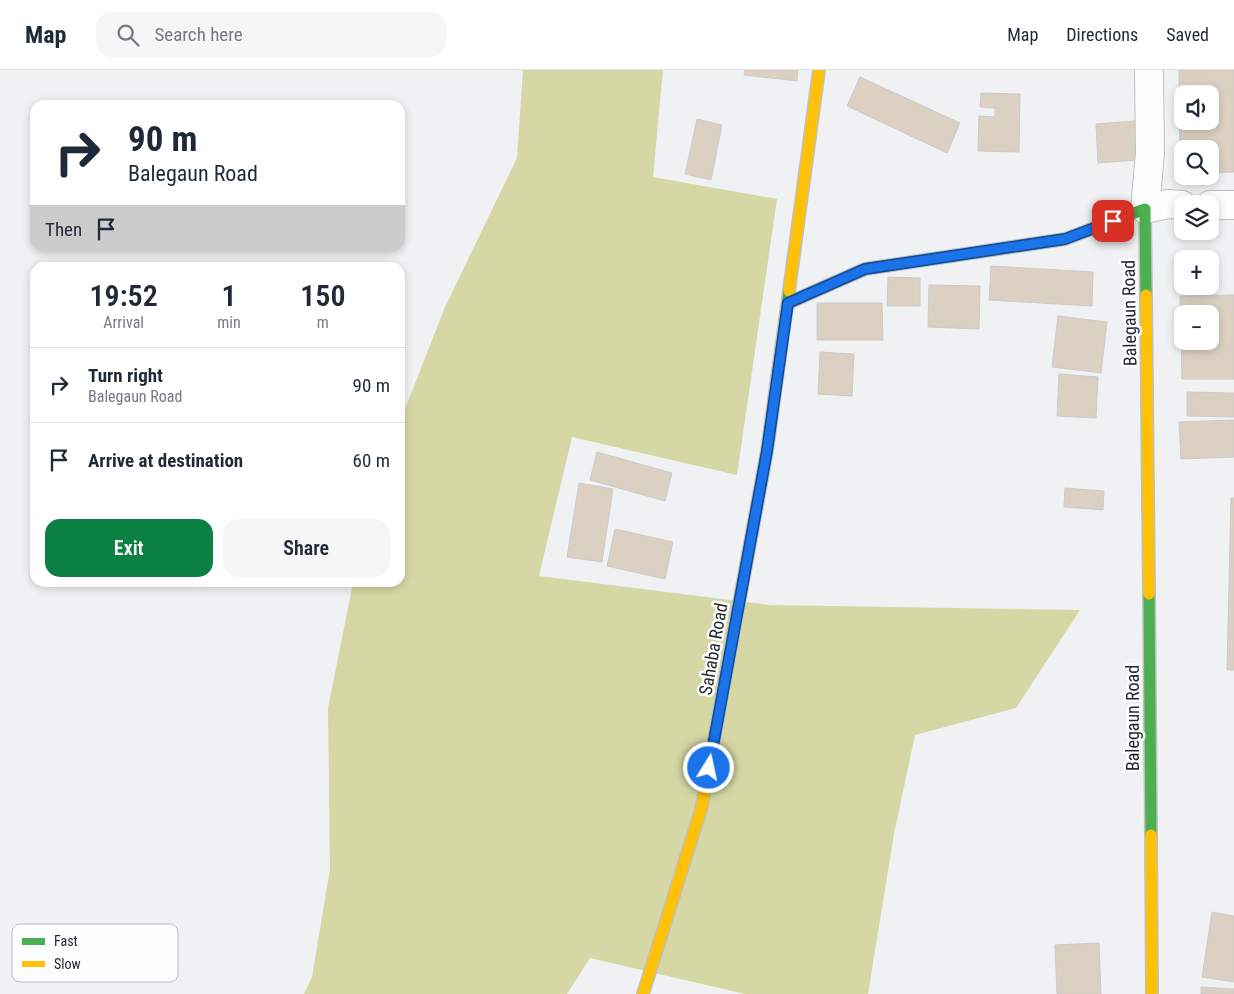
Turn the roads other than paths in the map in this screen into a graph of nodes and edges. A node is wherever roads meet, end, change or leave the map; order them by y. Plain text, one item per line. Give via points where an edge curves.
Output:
1 (819, 70) edge
2 (1149, 70) edge
3 (1174, 204) edge
4 (1219, 205) edge
5 (1234, 205) edge
6 (1144, 209) junction
7 (788, 303) junction
8 (643, 994) edge
9 (1152, 994) edge

1 - 7 street
2 - 6 street via 1150,153
3 - 6 street
4 - 5 street
6 - 7 street via 1065,239 865,269
6 - 9 street, Balegaun Road
7 - 8 street, Sahaba Road via 767,451 702,806

